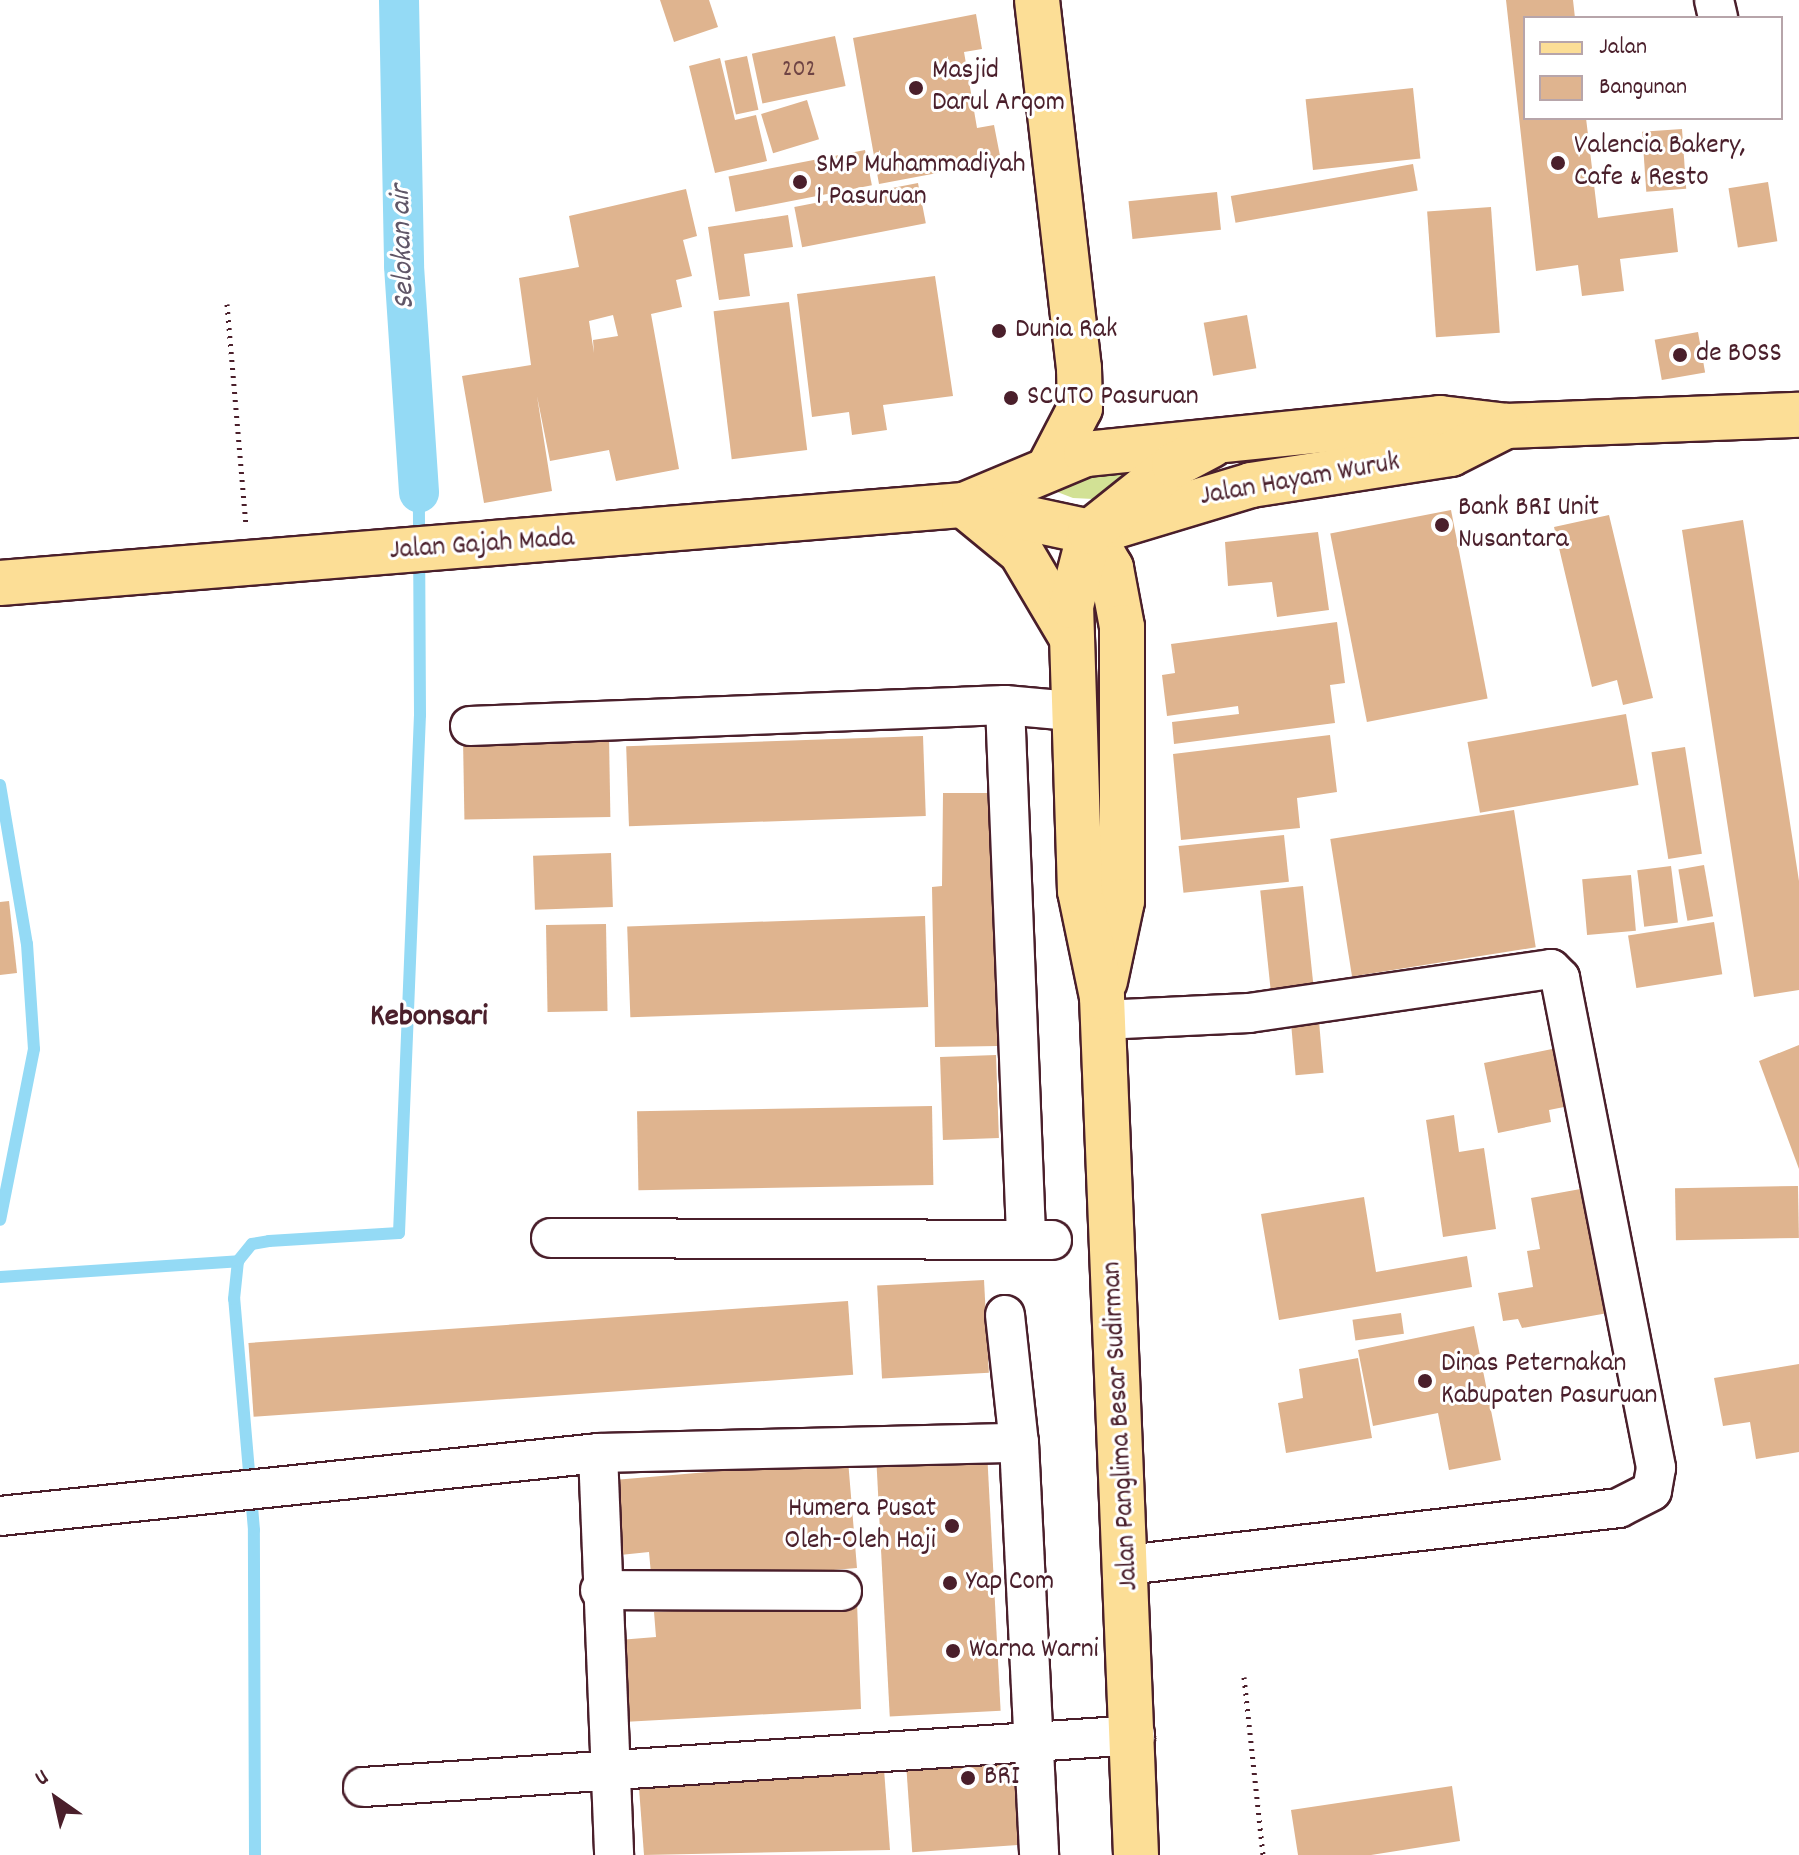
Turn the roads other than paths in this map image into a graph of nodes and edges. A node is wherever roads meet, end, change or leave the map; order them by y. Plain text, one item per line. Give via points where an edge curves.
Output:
1 (1037, 0) edge
2 (1080, 408) junction
3 (1799, 415) edge
4 (1506, 426) junction
5 (1210, 446) junction
6 (1112, 452) junction
7 (1052, 462) junction
8 (964, 505) junction
9 (1139, 506) junction
10 (1090, 532) junction
11 (0, 583) edge
12 (1122, 627) junction
13 (1070, 635) junction
14 (1005, 705) junction
15 (1071, 711) junction
16 (470, 726) dead end
17 (1102, 1008) junction
18 (551, 1238) dead end
19 (1005, 1315) dead end
20 (1019, 1443) junction
21 (598, 1453) junction
22 (0, 1516) edge
23 (1129, 1565) junction
24 (600, 1590) junction
25 (842, 1591) dead end
26 (1135, 1735) junction
27 (1036, 1740) junction
28 (611, 1769) junction
29 (363, 1787) dead end
30 (614, 1855) edge
31 (1039, 1855) edge
32 (1136, 1855) edge

1 - 2 main road
2 - 6 main road
2 - 7 main road
3 - 4 main road, Jalan Hayam Wuruk
4 - 5 main road, Jalan Hayam Wuruk via 1440,418
4 - 9 main road, Jalan Hayam Wuruk via 1451,454
5 - 6 main road, Jalan Hayam Wuruk
5 - 9 main road
6 - 7 main road, Jalan Hayam Wuruk
6 - 9 main road
7 - 8 main road, Jalan Hayam Wuruk
8 - 10 main road
8 - 11 main road, Jalan Gajah Mada
8 - 13 main road via 1021,552
9 - 10 main road
9 - 12 main road
10 - 12 main road, Jalan Panglima Besar Sudirman via 1111,568
10 - 13 main road, Jalan Panglima Besar Sudirman via 1078,563
12 - 17 main road, Jalan Panglima Besar Sudirman via 1122,901
13 - 15 main road, Jalan Panglima Besar Sudirman
14 - 15 street
14 - 16 street
14 - 18 street via 1039,1237
15 - 17 main road, Jalan Panglima Besar Sudirman via 1080,891
17 - 23 main road, Jalan Panglima Besar Sudirman
17 - 23 street via 1249,1013 1551,969 1560,978 1656,1468 1652,1491 1619,1508
19 - 20 street
20 - 21 street
20 - 27 street
21 - 22 street
21 - 24 street
23 - 26 main road, Jalan Panglima Besar Sudirman
24 - 25 street
24 - 28 street
26 - 27 street
26 - 32 main road, Jalan Panglima Besar Sudirman
27 - 28 street
27 - 31 street
28 - 29 street
28 - 30 street

